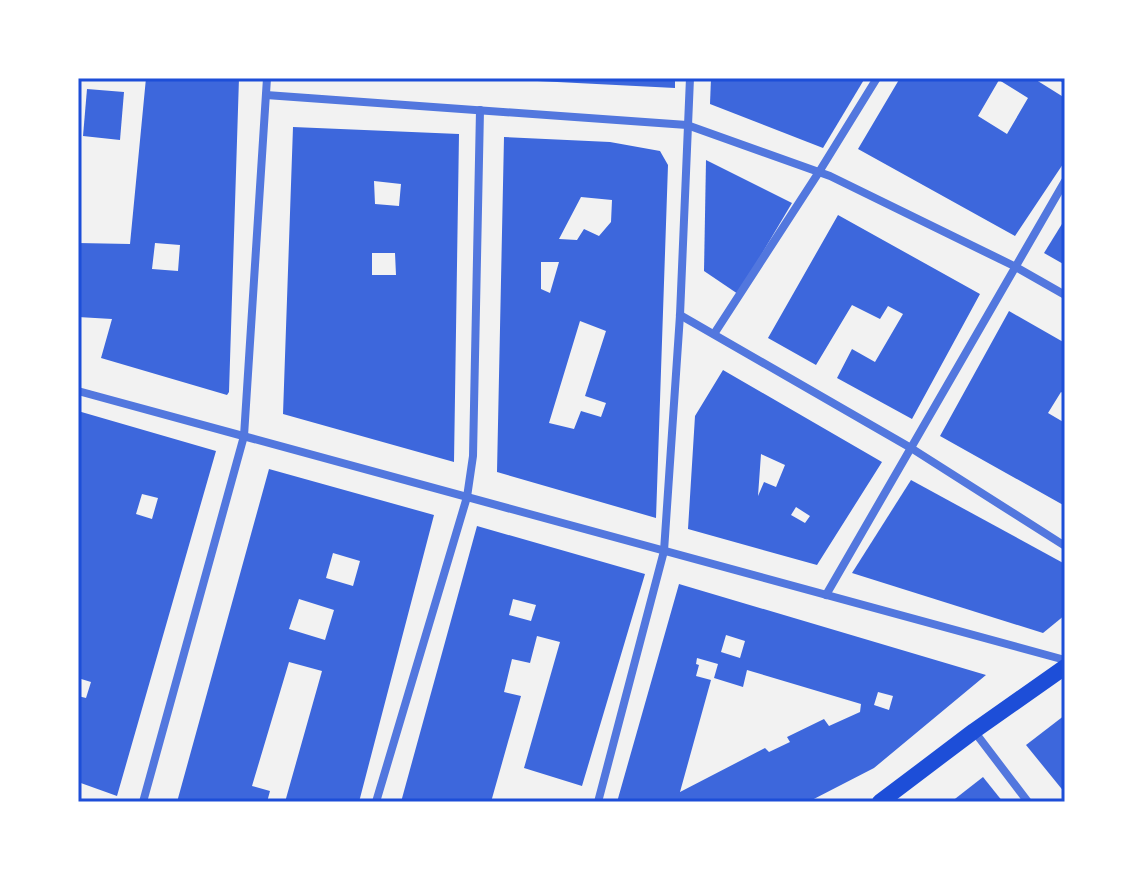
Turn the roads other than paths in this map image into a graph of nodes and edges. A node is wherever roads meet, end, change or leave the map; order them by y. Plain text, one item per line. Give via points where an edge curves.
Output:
1 (267, 78) edge
2 (690, 78) edge
3 (877, 78) edge
4 (266, 95) junction
5 (480, 110) junction
6 (687, 125) junction
7 (819, 172) junction
8 (1065, 181) edge
9 (1014, 266) junction
10 (1065, 295) edge
11 (680, 315) junction
12 (714, 334) junction
13 (78, 391) edge
14 (244, 436) junction
15 (911, 448) junction
16 (467, 497) junction
17 (1065, 546) edge
18 (664, 551) junction
19 (826, 595) junction
20 (1065, 660) edge
21 (1065, 667) edge
22 (974, 731) junction
23 (143, 802) edge
24 (376, 802) edge
25 (598, 802) edge
26 (880, 802) edge
27 (1028, 802) edge

1 - 4 street
2 - 6 street
3 - 7 street
4 - 5 street
4 - 14 street
5 - 6 street
5 - 16 street via 473,456
6 - 7 street
6 - 11 street
7 - 9 street
7 - 12 street
8 - 9 street
9 - 10 street
9 - 15 street
11 - 12 street
11 - 18 street
12 - 15 street
13 - 14 street
14 - 16 street
14 - 23 street
15 - 17 street
15 - 19 street
16 - 18 street
16 - 24 street
18 - 19 street
18 - 25 street
19 - 20 street
21 - 22 main road
22 - 26 main road
22 - 27 street

